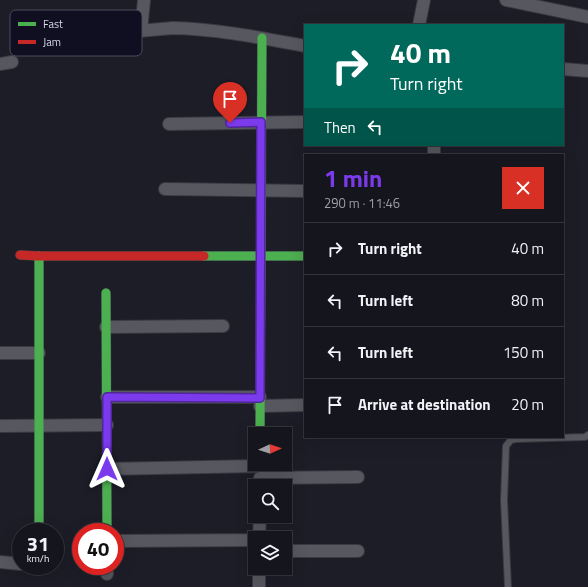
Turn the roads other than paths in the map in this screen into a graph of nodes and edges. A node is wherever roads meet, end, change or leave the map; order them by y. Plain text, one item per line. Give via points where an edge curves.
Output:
1 (144, 0) edge
2 (424, 0) edge
3 (506, 0) edge
4 (142, 17) edge
5 (588, 17) edge
6 (419, 24) edge
7 (142, 31) edge
8 (262, 38) junction
9 (304, 46) edge
10 (564, 69) edge
11 (588, 71) edge
12 (261, 122) junction
13 (304, 122) edge
14 (169, 124) dead end
15 (165, 189) dead end
16 (261, 190) junction
17 (304, 191) edge
18 (20, 256) dead end
19 (39, 256) junction
20 (261, 256) junction
21 (304, 256) edge
22 (106, 293) dead end
23 (223, 326) dead end
24 (106, 327) junction
25 (0, 353) edge
26 (39, 353) junction
27 (107, 397) junction
28 (260, 402) junction
29 (304, 405) edge
30 (107, 425) junction
31 (0, 426) edge
32 (39, 426) junction
33 (260, 427) edge
34 (588, 436) edge
35 (550, 438) edge
36 (564, 438) edge
37 (107, 469) junction
38 (260, 473) edge
39 (358, 477) dead end
40 (39, 523) edge
41 (107, 523) edge
42 (248, 540) edge
43 (124, 541) edge
44 (292, 551) edge
45 (358, 551) dead end
46 (0, 562) edge
47 (12, 563) edge
48 (259, 575) edge
49 (259, 586) edge
50 (508, 587) edge

1 - 4 street
2 - 6 street
3 - 5 street
7 - 8 street via 186,28
8 - 9 street
8 - 12 street
10 - 11 street
12 - 13 street
12 - 14 street
12 - 16 street
15 - 16 street
16 - 17 street
16 - 20 street
18 - 19 street
19 - 20 street
19 - 26 street
20 - 21 street
20 - 28 street
22 - 24 street
23 - 24 street
24 - 27 street
25 - 26 street
26 - 32 street
27 - 28 street
27 - 30 street
28 - 29 street
28 - 33 street
30 - 32 street
30 - 37 street
31 - 32 street
32 - 40 street
34 - 36 lane
35 - 50 lane via 516,439 511,440 506,446 504,500
37 - 38 street
37 - 41 street
38 - 39 street
42 - 43 street
44 - 45 street
46 - 47 street
48 - 49 street

